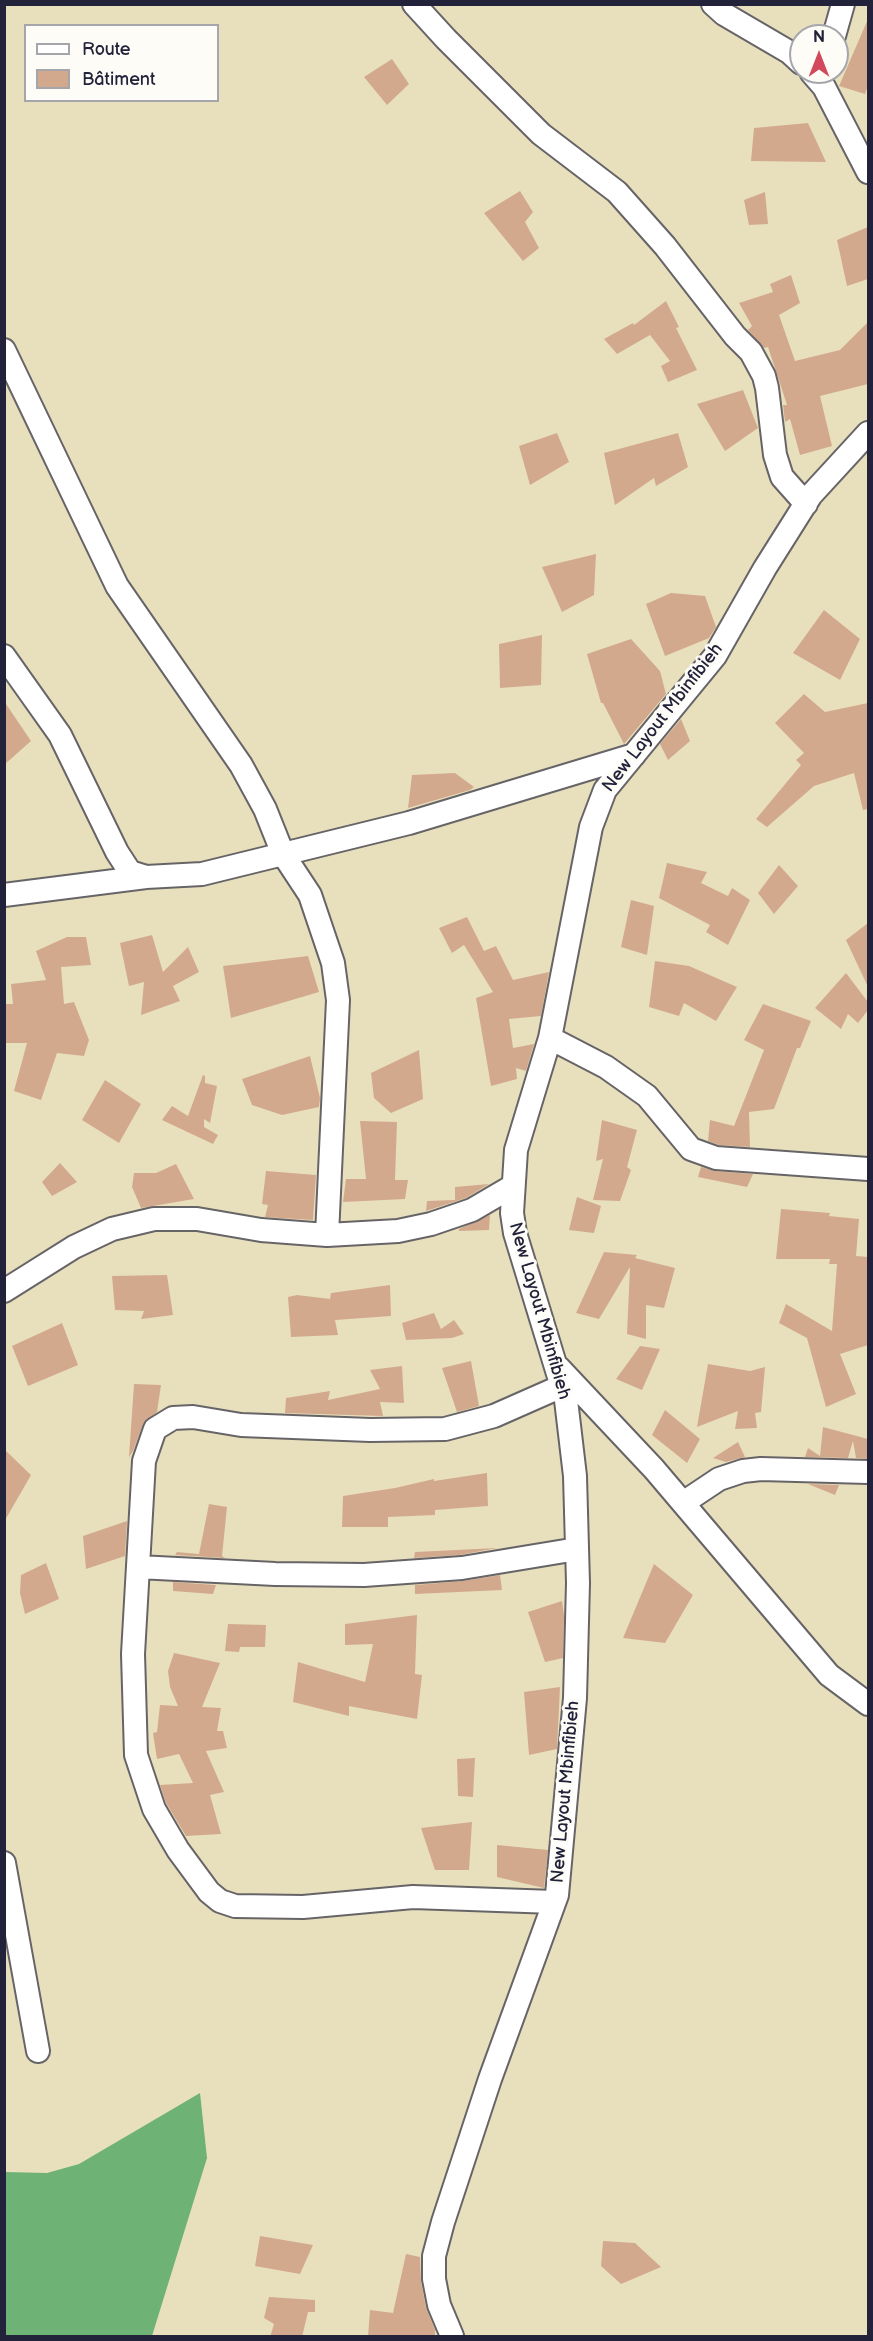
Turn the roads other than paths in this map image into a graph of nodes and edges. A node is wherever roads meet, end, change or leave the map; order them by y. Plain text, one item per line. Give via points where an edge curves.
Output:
1 (414, 4) edge
2 (713, 4) edge
3 (843, 4) edge
4 (837, 24) edge
5 (789, 52) edge
6 (824, 84) edge
7 (868, 172) edge
8 (4, 350) edge
9 (864, 448) edge
10 (806, 504) junction
11 (4, 656) edge
12 (634, 755) junction
13 (283, 854) junction
14 (146, 877) junction
15 (4, 895) edge
16 (550, 1038) junction
17 (868, 1169) edge
18 (513, 1186) junction
19 (327, 1235) junction
20 (4, 1291) edge
21 (556, 1364) junction
22 (562, 1386) junction
23 (868, 1472) edge
24 (683, 1503) junction
25 (577, 1549) junction
26 (138, 1567) junction
27 (868, 1704) edge
28 (4, 1863) edge
29 (554, 1902) junction
30 (38, 2051) dead end
31 (452, 2337) edge

1 - 10 street via 541,134 617,192 751,352 766,382 775,456 782,477
2 - 5 street
3 - 4 street
6 - 7 street
8 - 13 street via 117,586 241,765
9 - 10 street, New Layout Mbinfibieh
10 - 12 street, New Layout Mbinfibieh via 715,656
11 - 14 street via 60,735 117,852 130,872
12 - 13 street via 409,823
12 - 16 street, New Layout Mbinfibieh via 605,790 596,809
13 - 14 street via 202,874
13 - 19 street via 310,895 333,963 337,990
14 - 15 street
16 - 17 street via 606,1067 647,1096 691,1149 716,1158
16 - 18 street, New Layout Mbinfibieh via 516,1150
18 - 19 street via 472,1210 431,1224 398,1231
18 - 21 street, New Layout Mbinfibieh via 515,1233
19 - 20 street via 261,1230 197,1219 154,1219 112,1229 74,1247
21 - 22 street, New Layout Mbinfibieh
21 - 24 street
22 - 25 street, New Layout Mbinfibieh via 574,1476
22 - 26 street via 494,1416 445,1429 241,1425 193,1417 173,1418 155,1429 144,1461
23 - 24 street via 742,1471 719,1479
24 - 27 street via 829,1675
25 - 26 street via 462,1568 364,1575
25 - 29 street, New Layout Mbinfibieh via 574,1698 561,1868
26 - 29 street via 133,1654 136,1755 154,1809 178,1850 220,1901 235,1906 292,1907 414,1897
28 - 30 street
29 - 31 street, New Layout Mbinfibieh via 490,2079 434,2256 439,2305

